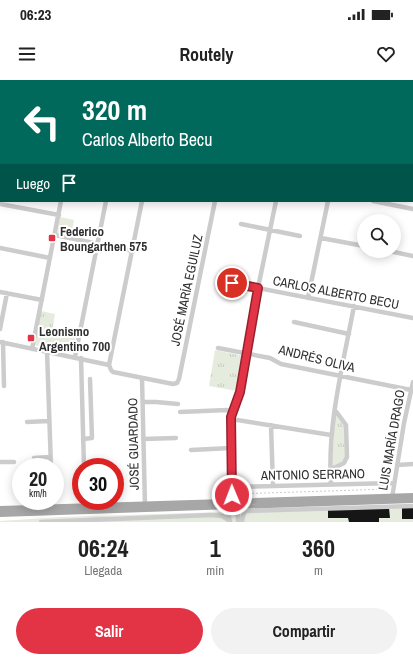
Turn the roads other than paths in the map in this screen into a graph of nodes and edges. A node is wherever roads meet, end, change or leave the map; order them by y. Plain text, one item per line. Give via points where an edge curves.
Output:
1 (61, 202) edge
2 (106, 202) edge
3 (142, 202) edge
4 (215, 202) edge
5 (276, 202) edge
6 (328, 202) edge
7 (391, 203) edge
8 (0, 204) edge
9 (413, 209) edge
10 (59, 215) junction
11 (241, 224) dead end
12 (270, 230) junction
13 (55, 235) junction
14 (300, 236) dead end
15 (321, 238) junction
16 (98, 244) junction
17 (357, 245) edge
18 (0, 248) edge
19 (132, 251) junction
20 (401, 254) edge
21 (413, 256) edge
22 (50, 258) junction
23 (232, 283) dead end
24 (258, 288) junction
25 (0, 292) edge
26 (7, 293) junction
27 (308, 298) junction
28 (42, 300) junction
29 (354, 306) junction
30 (413, 318) edge
31 (294, 322) dead end
32 (0, 329) edge
33 (348, 334) junction
34 (2, 342) edge
35 (218, 348) dead end
36 (32, 349) junction
37 (47, 351) junction
38 (247, 353) junction
39 (75, 357) junction
40 (81, 358) junction
41 (109, 365) junction
42 (341, 376) junction
43 (142, 378) junction
44 (90, 379) dead end
45 (413, 382) edge
46 (4, 386) dead end
47 (411, 390) junction
48 (143, 402) junction
49 (178, 404) dead end
50 (410, 405) edge
51 (335, 410) junction
52 (180, 412) dead end
53 (232, 412) junction
54 (231, 419) junction
55 (49, 421) junction
56 (27, 422) dead end
57 (271, 425) junction
58 (331, 435) junction
59 (176, 438) dead end
60 (83, 439) junction
61 (144, 439) junction
62 (231, 448) junction
63 (191, 450) dead end
64 (50, 457) joint
65 (34, 458) dead end
66 (84, 458) edge
67 (0, 462) edge
68 (12, 462) edge
69 (413, 464) edge
70 (397, 465) junction
71 (330, 470) junction
72 (394, 483) junction
73 (331, 484) junction
74 (273, 486) junction
75 (232, 487) junction
76 (413, 496) edge
77 (392, 499) junction
78 (413, 500) edge
79 (232, 506) junction
80 (413, 506) edge
81 (124, 507) edge
82 (145, 507) junction
83 (0, 509) edge
84 (12, 509) edge
85 (30, 510) edge
86 (0, 514) edge
87 (238, 516) junction
88 (110, 520) edge
89 (230, 521) edge
90 (41, 522) edge
91 (55, 522) edge
92 (238, 522) edge
93 (242, 522) edge

1 - 10 street
2 - 16 street
3 - 19 street
4 - 43 street, JOSÉ MARÍA EGUILUZ via 179,379 173,384
5 - 12 street
6 - 15 street
7 - 9 street
8 - 10 street
10 - 13 street
11 - 12 street
12 - 14 street
12 - 24 street
13 - 16 street
13 - 22 street
15 - 17 street
15 - 27 street
16 - 19 street
16 - 39 street
18 - 22 street
19 - 41 street
20 - 21 street
22 - 28 street
23 - 24 street, CARLOS ALBERTO BECU
24 - 27 street, CARLOS ALBERTO BECU
24 - 38 street
25 - 26 street
26 - 28 street
26 - 32 street
27 - 29 street, CARLOS ALBERTO BECU
28 - 36 street
29 - 30 street, CARLOS ALBERTO BECU
29 - 33 street
31 - 33 street
33 - 42 street
34 - 36 street
34 - 46 street
35 - 38 street, ANDRÉS OLIVA
36 - 37 street
37 - 39 street
37 - 55 street
38 - 42 street, ANDRÉS OLIVA via 270,358 282,364
38 - 53 street via 238,398
39 - 40 street
40 - 41 street
40 - 60 street
41 - 43 street via 113,372
42 - 47 street, ANDRÉS OLIVA
42 - 51 street
43 - 48 street, JOSÉ GUARDADO
44 - 60 street via 92,438
45 - 47 street, LUIS MARÍA DRAGO
47 - 50 street, LUIS MARÍA DRAGO
48 - 49 street
48 - 61 street, JOSÉ GUARDADO
50 - 70 street, LUIS MARÍA DRAGO
51 - 58 street
51 - 71 street via 346,425 347,457 344,463
52 - 53 street
53 - 54 street
54 - 57 street
54 - 62 street
55 - 56 street
55 - 64 street
57 - 58 street
57 - 74 street
58 - 71 street
59 - 61 street
60 - 66 street
61 - 82 street, JOSÉ GUARDADO
62 - 63 street
62 - 75 street
64 - 65 street
67 - 68 street
69 - 70 street
70 - 72 street, LUIS MARÍA DRAGO
71 - 73 street
72 - 73 street, ANTONIO SERRANO
72 - 77 street, LUIS MARÍA DRAGO
73 - 74 street, ANTONIO SERRANO
74 - 75 street, ANTONIO SERRANO
75 - 79 street
76 - 77 main road
77 - 78 main road
77 - 79 main road
79 - 82 main road
79 - 87 street
79 - 89 street via 228,512
80 - 93 street via 245,511
81 - 82 main road
83 - 84 main road
85 - 86 main road
87 - 89 street
87 - 92 street
88 - 89 street via 218,515
88 - 91 street
90 - 91 street

